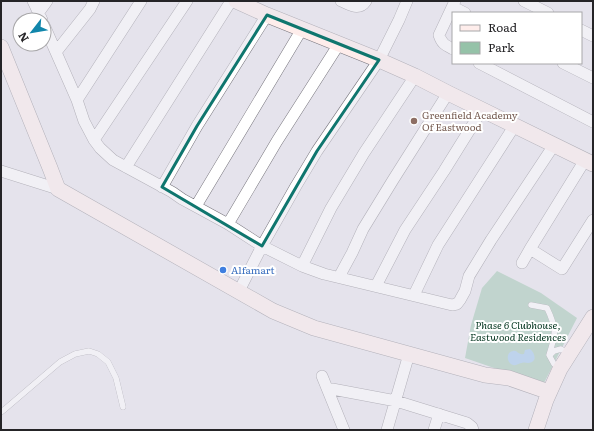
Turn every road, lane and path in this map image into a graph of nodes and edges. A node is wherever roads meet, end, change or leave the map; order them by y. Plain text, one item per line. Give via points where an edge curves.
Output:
1 (33, 1) edge
2 (47, 1) edge
3 (94, 1) edge
4 (141, 1) edge
5 (187, 1) edge
6 (231, 1) edge
7 (236, 1) edge
8 (341, 1) edge
9 (366, 1) edge
10 (407, 1) edge
11 (524, 1) edge
12 (454, 4) edge
13 (38, 12) edge
14 (42, 12) edge
15 (463, 12) edge
16 (546, 12) edge
17 (267, 15) junction
18 (302, 29) junction
19 (582, 30) edge
20 (593, 36) edge
21 (52, 43) edge
22 (339, 44) junction
23 (1, 47) edge
24 (452, 49) edge
25 (56, 52) junction
26 (379, 60) junction
27 (482, 64) edge
28 (565, 64) edge
29 (415, 76) junction
30 (593, 78) edge
31 (448, 93) junction
32 (77, 100) junction
33 (482, 110) junction
34 (593, 122) edge
35 (515, 126) junction
36 (94, 140) junction
37 (554, 145) junction
38 (589, 162) edge
39 (126, 167) junction
40 (1, 171) edge
41 (162, 186) junction
42 (58, 189) junction
43 (196, 206) junction
44 (593, 220) edge
45 (228, 224) junction
46 (262, 246) junction
47 (530, 249) junction
48 (522, 263) dead end
49 (302, 266) junction
50 (339, 277) junction
51 (376, 286) junction
52 (239, 291) junction
53 (414, 295) junction
54 (531, 305) dead end
55 (593, 317) edge
56 (566, 347) dead end
57 (409, 354) junction
58 (549, 355) junction
59 (560, 369) junction
60 (322, 376) dead end
61 (327, 388) junction
62 (547, 396) junction
63 (396, 401) junction
64 (123, 407) dead end
65 (1, 412) edge
66 (439, 414) junction
67 (344, 430) edge
68 (387, 430) edge
69 (434, 430) edge
70 (473, 430) edge
71 (536, 430) edge

1 - 13 street
2 - 14 street
3 - 25 street
4 - 32 street
5 - 36 street
6 - 39 street
7 - 17 street
8 - 9 street via 356,7
10 - 26 street
11 - 16 street
12 - 15 street
12 - 24 street via 439,35 444,45
17 - 18 street
17 - 41 street via 196,126
18 - 22 street
18 - 43 street
19 - 20 street
21 - 25 street
22 - 26 street
22 - 45 street
23 - 42 street
25 - 32 street
26 - 29 street
26 - 46 street via 317,151
27 - 34 street
28 - 30 street
29 - 31 street
29 - 49 street via 331,208
31 - 33 street
31 - 50 street via 393,180
32 - 36 street
33 - 35 street
33 - 51 street via 405,230
35 - 37 street
35 - 53 street via 438,245
36 - 39 street via 114,160
37 - 38 street
37 - 53 street via 469,276 460,300 452,305
38 - 47 street
39 - 41 street
40 - 42 street
41 - 43 street
42 - 52 street
43 - 45 street
44 - 47 street via 562,269
45 - 46 street
46 - 49 street
46 - 52 street
47 - 48 street
49 - 50 street
50 - 51 street
51 - 53 street
52 - 57 street via 274,311 314,328
54 - 58 lane via 547,308 552,319 554,338
55 - 59 street
56 - 58 lane via 566,352 561,349
57 - 62 street via 485,375 509,378
57 - 63 street
58 - 59 lane
59 - 62 street
60 - 61 street
61 - 63 street
61 - 67 street
62 - 71 street
63 - 66 street
63 - 68 street
64 - 65 lane via 116,378 108,362 89,351 75,354 60,362
66 - 69 street
66 - 70 street via 468,423

